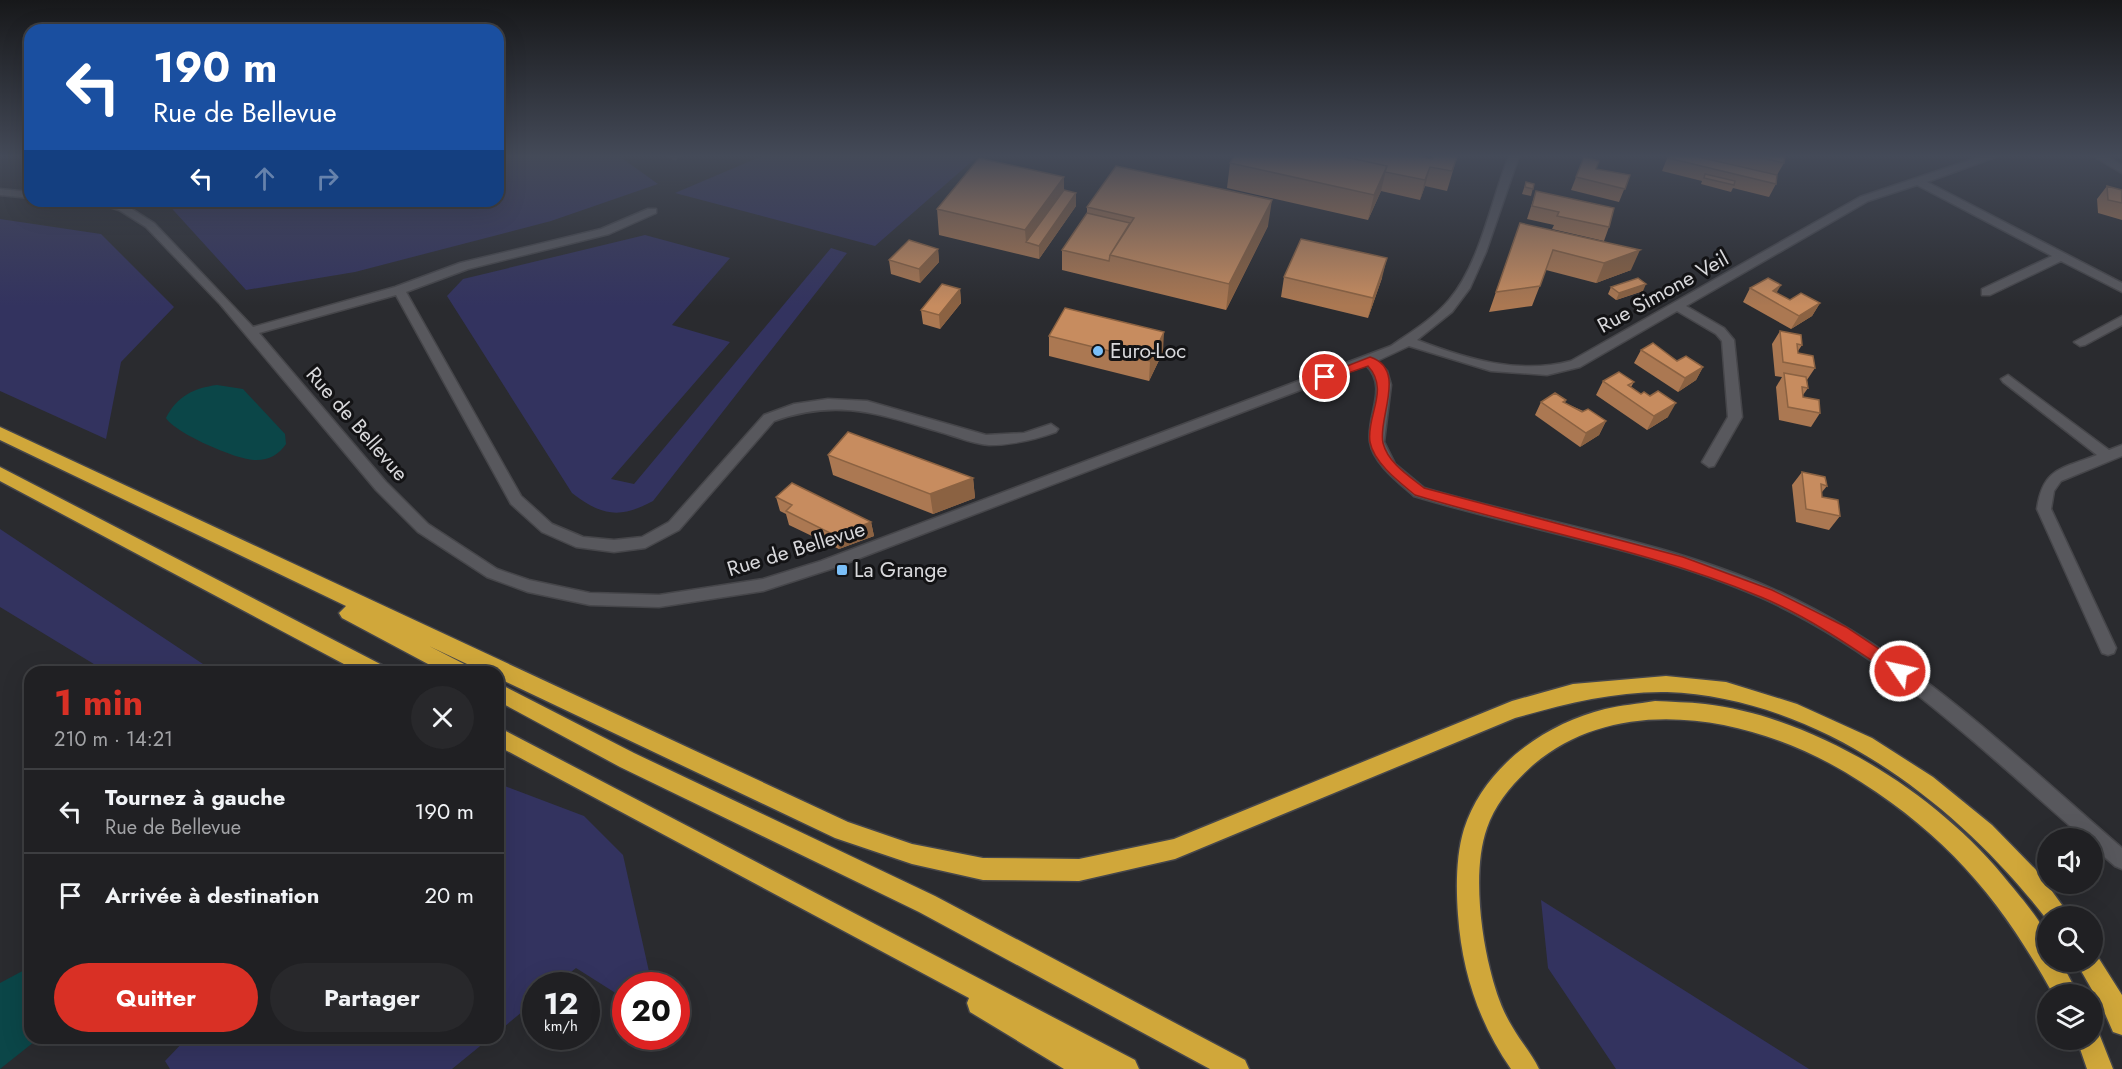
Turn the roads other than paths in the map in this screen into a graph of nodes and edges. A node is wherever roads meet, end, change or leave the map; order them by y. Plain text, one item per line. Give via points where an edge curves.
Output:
1 (1496, 206) edge
2 (1852, 206) edge
3 (1965, 206) edge
4 (119, 207) edge
5 (652, 211) dead end
6 (2061, 256) junction
7 (2122, 288) edge
8 (399, 290) junction
9 (1986, 292) dead end
10 (1677, 306) junction
11 (2122, 320) edge
12 (249, 332) junction
13 (1407, 341) junction
14 (2080, 342) dead end
15 (1370, 361) junction
16 (2008, 380) dead end
17 (1052, 429) dead end
18 (0, 433) edge
19 (2115, 453) edge
20 (1709, 462) dead end
21 (0, 473) edge
22 (137, 500) junction
23 (2108, 648) dead end
24 (366, 666) edge
25 (450, 666) edge
26 (491, 666) edge
27 (504, 672) edge
28 (504, 694) edge
29 (504, 739) edge
30 (2122, 860) edge
31 (806, 898) junction
32 (2050, 906) edge
33 (2037, 942) edge
34 (2094, 972) edge
35 (2121, 1018) edge
36 (2093, 1050) edge
37 (1087, 1069) edge
38 (1126, 1069) edge
39 (1236, 1069) edge
40 (1526, 1069) edge
41 (2100, 1069) edge

1 - 13 street, Rue de Bellevue via 1456,300
2 - 10 street, Rue Simone Veil
3 - 6 street
4 - 12 street, Rue de Bellevue via 150,225
5 - 8 street via 605,232 464,266
6 - 7 street
6 - 9 street
8 - 12 street
8 - 17 street via 516,500 547,528 581,543 614,546 645,542 674,526 768,418 794,409 828,404 867,406 986,440 1025,438
10 - 13 street, Rue Simone Veil via 1575,364 1546,372 1513,370
10 - 20 street via 1720,331 1728,340 1734,417
11 - 14 street
12 - 15 street, Rue de Bellevue via 381,486 423,528 492,573 528,586 590,599 659,601 763,585 826,565
13 - 15 street, Rue de Bellevue
15 - 30 street via 1380,371 1384,385 1377,442 1390,467 1419,492 1683,562 1767,594 1840,631 1900,671
16 - 19 street
18 - 22 highway
19 - 23 street via 2056,477 2047,490 2044,509
21 - 24 highway
22 - 25 highway
22 - 26 highway
27 - 32 highway via 843,831 912,854 983,869 1079,870 1175,849 1512,710 1573,693 1666,684 1725,690 1790,710 1865,744 1925,784 1984,832
28 - 39 highway via 627,760 927,904
29 - 31 highway
31 - 37 highway
31 - 38 highway
33 - 40 highway via 1989,876 1935,823 1871,775 1812,744 1748,721 1691,710 1633,712 1578,726 1534,750 1498,786 1476,826 1467,886 1475,962 1496,1023
34 - 35 highway
36 - 41 highway

